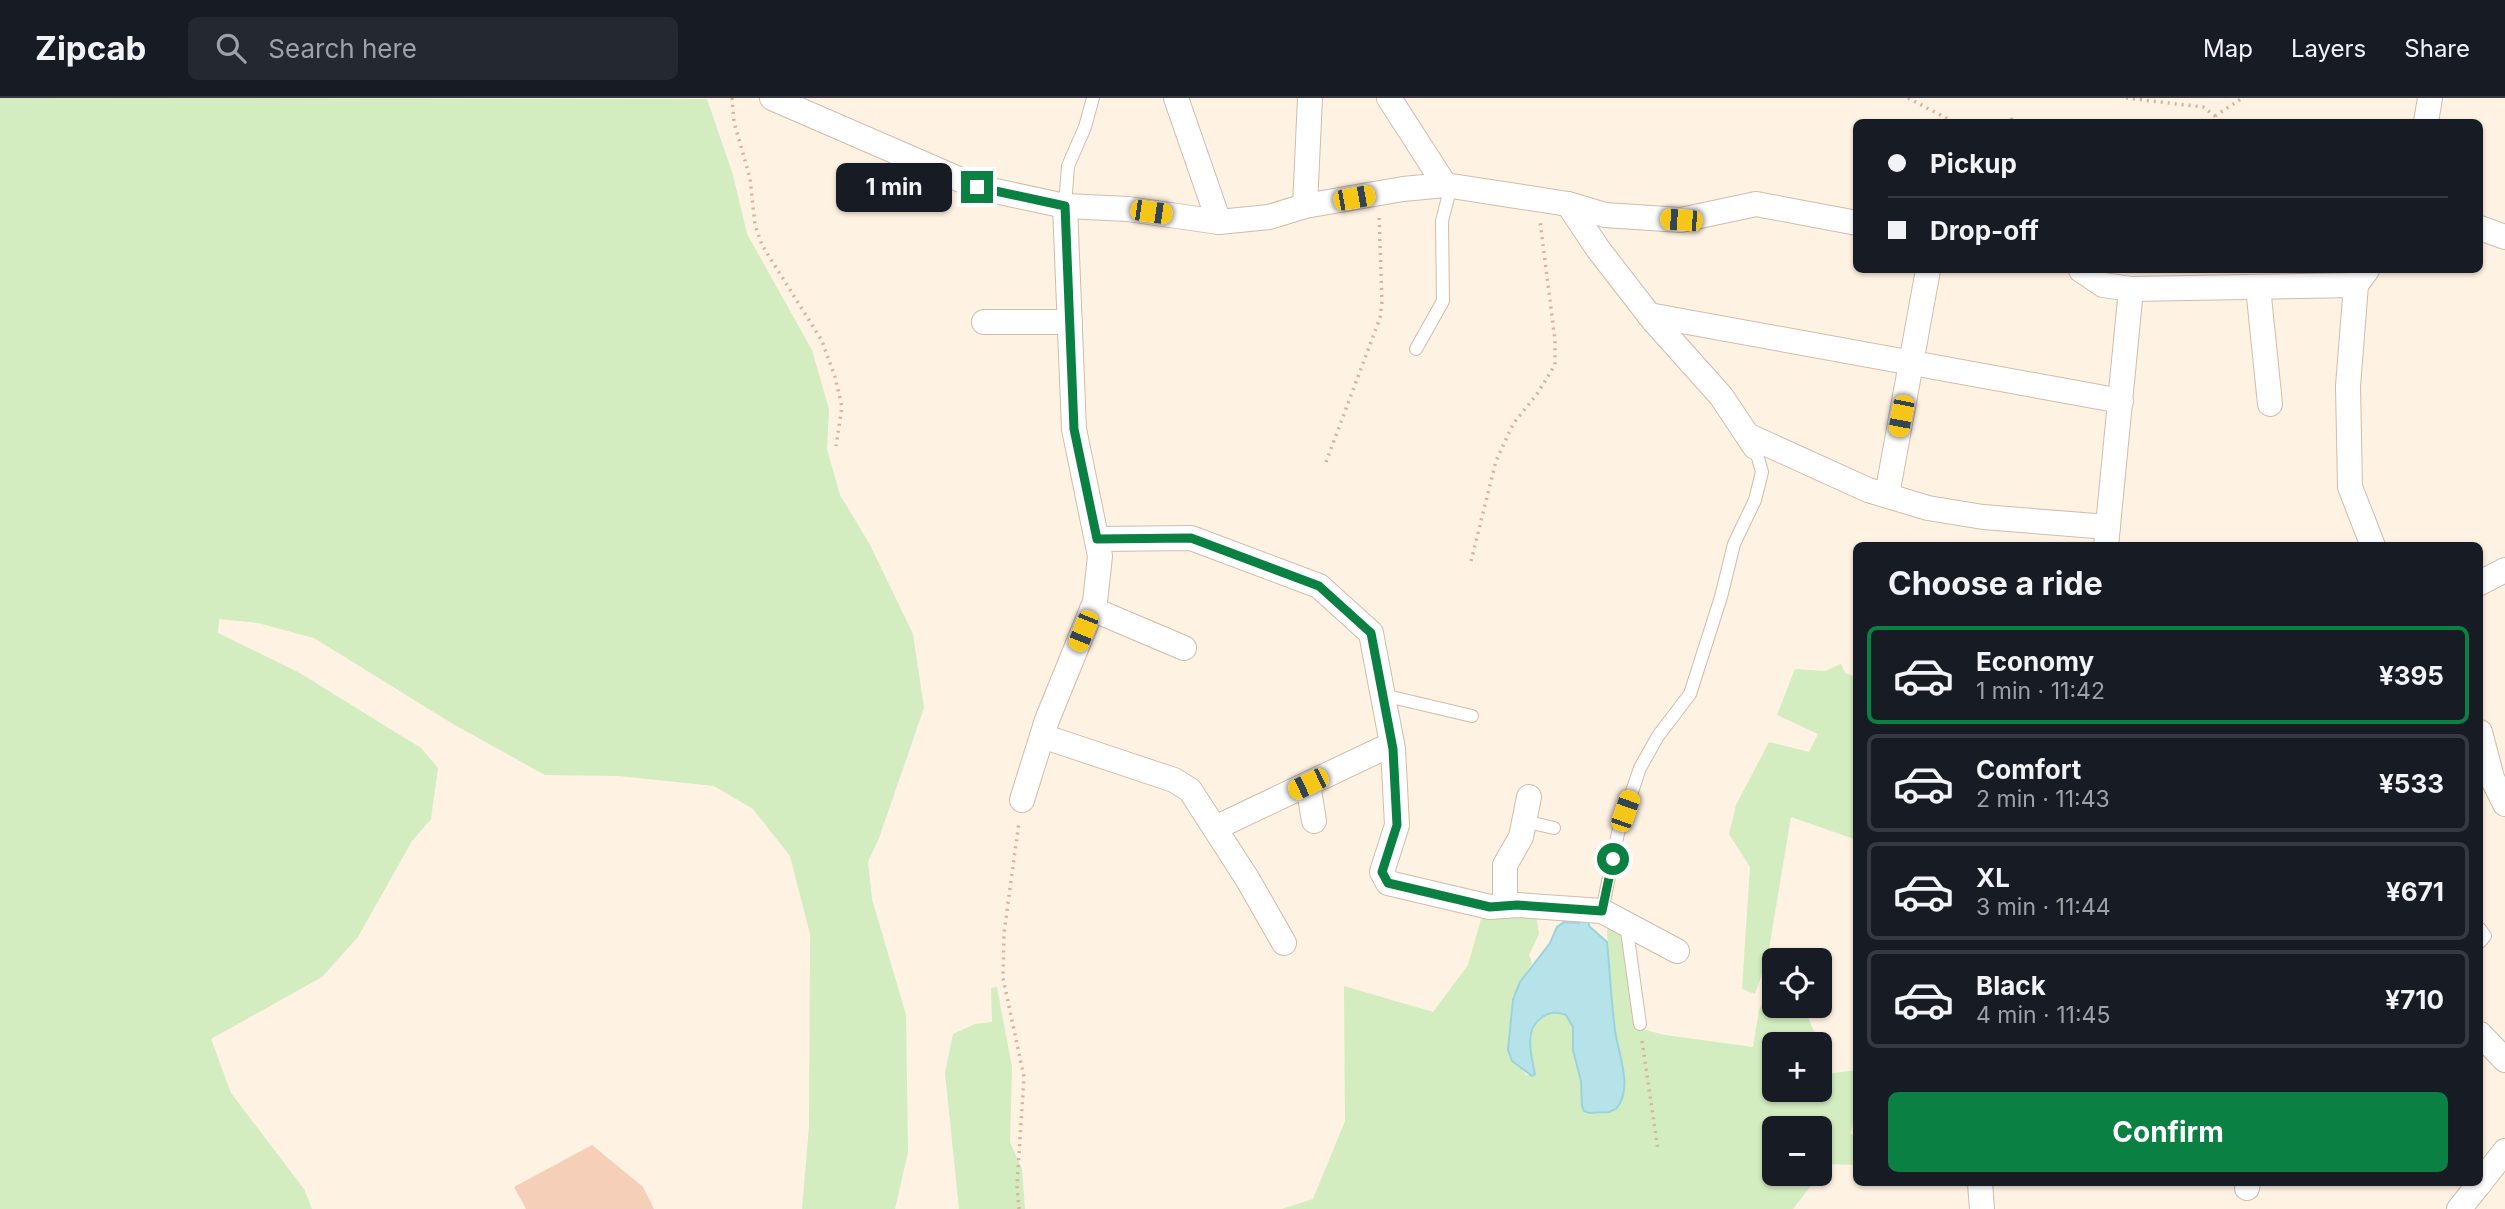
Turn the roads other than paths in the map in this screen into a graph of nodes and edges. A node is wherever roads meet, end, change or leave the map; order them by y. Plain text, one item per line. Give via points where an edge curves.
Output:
1 (772, 98) edge
2 (1093, 98) edge
3 (1176, 98) edge
4 (1310, 98) edge
5 (1390, 98) edge
6 (2430, 98) edge
7 (2427, 119) edge
8 (1448, 185) junction
9 (1568, 204) junction
10 (1065, 206) junction
11 (1306, 206) junction
12 (1219, 222) junction
13 (1853, 222) edge
14 (2483, 229) edge
15 (2505, 237) edge
16 (1927, 273) edge
17 (2085, 273) edge
18 (2361, 277) edge
19 (2229, 279) edge
20 (2258, 287) junction
21 (2131, 289) junction
22 (1649, 315) junction
23 (984, 322) dead end
24 (1070, 322) junction
25 (1416, 349) dead end
26 (1911, 363) junction
27 (2121, 401) junction
28 (2270, 404) dead end
29 (1751, 441) junction
30 (1886, 495) junction
31 (2107, 536) edge
32 (1097, 539) junction
33 (2371, 542) edge
34 (2505, 570) edge
35 (2483, 581) edge
36 (1092, 609) junction
37 (1184, 648) dead end
38 (1383, 695) junction
39 (1472, 716) dead end
40 (1042, 736) junction
41 (1392, 744) junction
42 (2483, 744) edge
43 (1308, 784) junction
44 (1022, 800) road end
45 (2505, 804) edge
46 (1526, 809) joint
47 (1314, 821) dead end
48 (1215, 828) junction
49 (1554, 828) dead end
50 (1505, 906) junction
51 (1602, 911) junction
52 (1626, 924) junction
53 (1284, 943) dead end
54 (1677, 951) dead end
55 (1640, 1024) road end
56 (2483, 1037) edge
57 (2505, 1060) edge
58 (2505, 1151) edge
59 (2483, 1179) edge
60 (1980, 1186) edge
61 (2478, 1186) edge
62 (1982, 1209) edge
63 (2459, 1209) edge

1 - 10 street via 977,187
2 - 10 lane via 1068,166
3 - 12 street
4 - 11 street
5 - 8 street
6 - 7 street
8 - 9 street
8 - 11 street
8 - 25 lane via 1442,221 1443,301
9 - 13 street via 1605,215 1681,220 1756,204
9 - 22 street
10 - 12 street via 1128,209
10 - 24 street
11 - 12 street via 1269,217
14 - 15 street
16 - 26 street
17 - 21 street via 2102,285
18 - 20 street
18 - 33 street via 2348,386 2350,487
19 - 20 street
19 - 21 street
20 - 28 street
21 - 27 street
22 - 26 street
22 - 29 street via 1721,396
23 - 24 street
24 - 32 street via 1074,429
26 - 27 street
26 - 30 street
27 - 31 street
29 - 30 street
29 - 51 lane via 1762,472 1755,500 1734,544 1690,694 1640,768 1618,833
30 - 31 street via 1928,508
32 - 36 street via 1100,556
32 - 38 street via 1191,538 1319,586 1371,633
34 - 35 street
36 - 37 street
36 - 40 street
38 - 39 lane
38 - 41 street
40 - 44 street
40 - 48 street via 1174,780 1190,790
41 - 43 street
41 - 50 street via 1397,825 1382,872 1388,883 1490,907
42 - 45 street
43 - 47 street
43 - 48 street
46 - 49 lane
46 - 50 street via 1521,837 1506,865
48 - 53 street
50 - 51 street
51 - 52 street
52 - 54 street
52 - 55 lane
56 - 57 street
58 - 59 street
60 - 62 street
61 - 63 street

